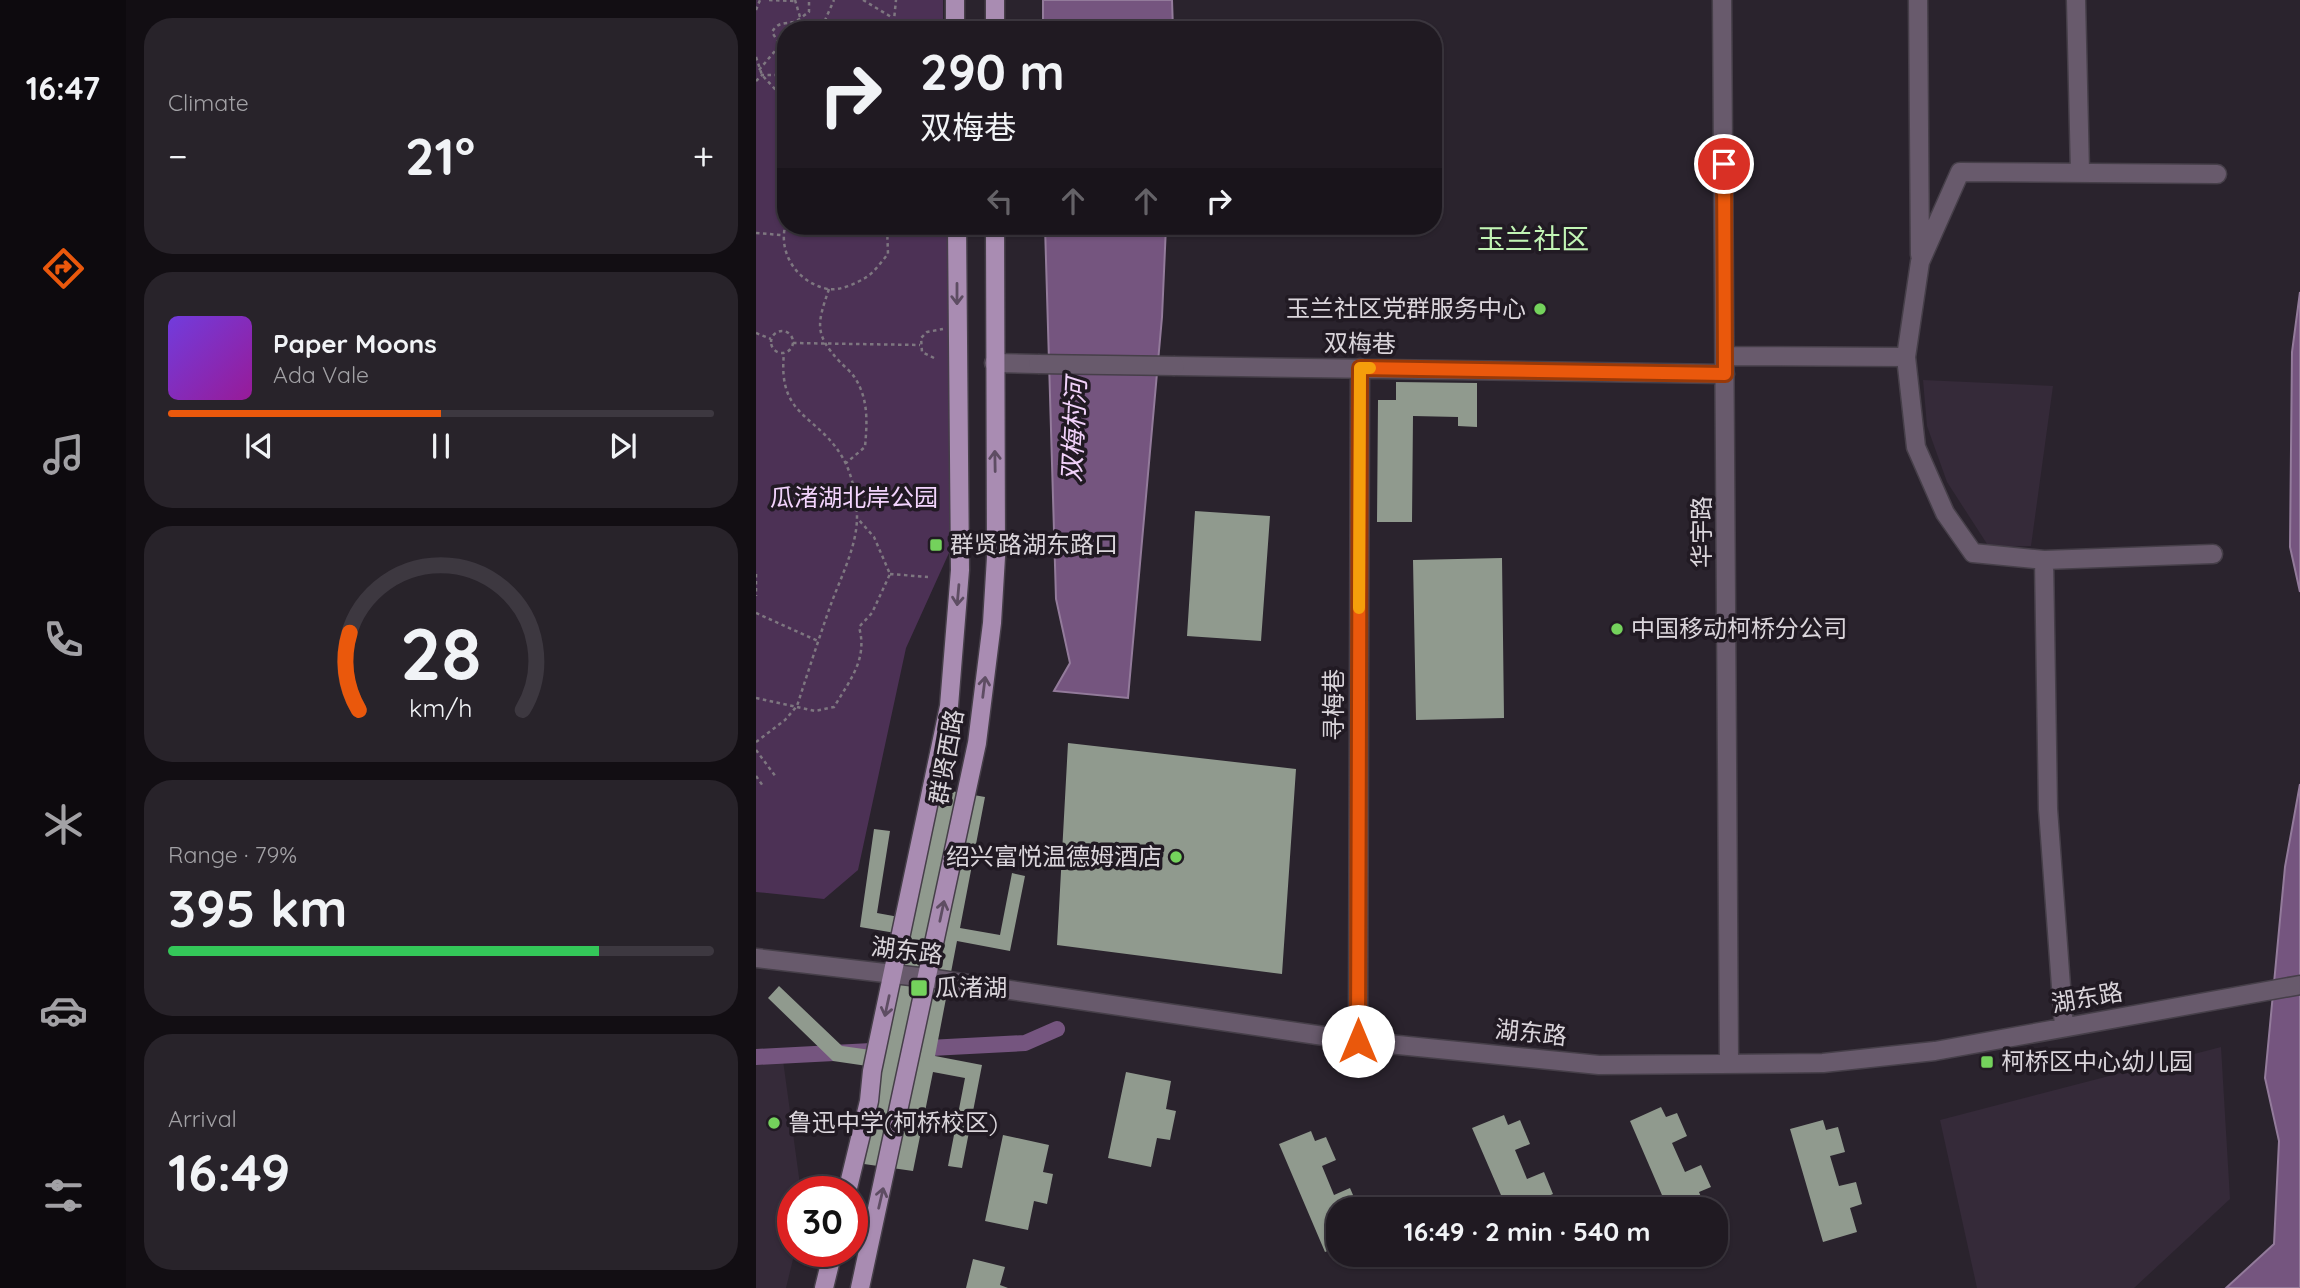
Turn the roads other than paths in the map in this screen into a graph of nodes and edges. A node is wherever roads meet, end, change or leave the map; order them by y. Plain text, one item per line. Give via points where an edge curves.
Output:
1 (955, 0) edge
2 (995, 0) edge
3 (1722, 0) edge
4 (1918, 0) edge
5 (2076, 0) edge
6 (955, 21) edge
7 (995, 21) edge
8 (2080, 172) junction
9 (2217, 174) dead end
10 (957, 235) edge
11 (995, 235) edge
12 (1920, 262) junction
13 (1725, 356) junction
14 (1906, 357) junction
15 (993, 363) junction
16 (1360, 368) junction
17 (1725, 374) junction
18 (2213, 554) dead end
19 (2044, 560) junction
20 (756, 958) edge
21 (894, 974) junction
22 (928, 978) junction
23 (2300, 985) edge
24 (2064, 1027) junction
25 (1358, 1041) junction
26 (1729, 1064) junction
27 (851, 1176) edge
28 (829, 1267) edge
29 (824, 1288) edge
30 (860, 1288) edge

1 - 6 main road
2 - 7 main road
3 - 13 street, 华宇路
4 - 12 street
5 - 8 street
8 - 9 street
8 - 12 street via 1960,172
10 -> 21 main road, 群贤西路 via 960,570 949,706
11 - 15 main road, 群贤西路
12 - 14 street
13 - 14 street
13 - 17 street, 华宇路
14 - 19 street via 1916,447 1945,513 1973,553
15 - 16 street, 双梅巷, bridge
22 -> 15 main road, 群贤西路 via 977,743 992,623 996,557
16 - 17 street, 双梅巷
16 - 25 street, 寻梅巷
17 - 26 street, 华宇路
18 - 19 street
19 - 24 street via 2048,809
20 - 21 street, 湖东路
21 - 22 street, 湖东路
21 -> 27 main road, 群贤西路
22 - 25 street, 湖东路
30 -> 22 main road, 群贤西路
23 - 24 street, 湖东路
24 - 26 street, 湖东路 via 1935,1051 1823,1063
25 - 26 street, 湖东路 via 1599,1065
28 - 29 main road

